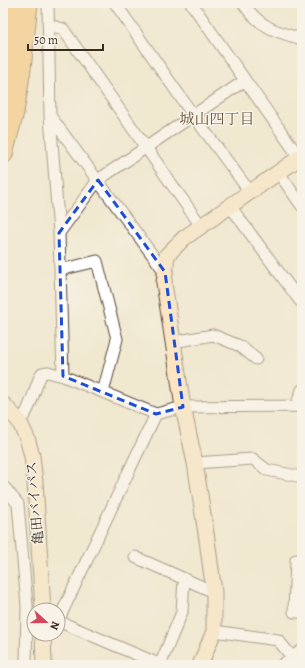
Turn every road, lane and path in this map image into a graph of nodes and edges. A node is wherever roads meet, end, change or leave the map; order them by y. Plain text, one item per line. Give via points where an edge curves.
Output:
1 (14, 3) edge
2 (28, 3) edge
3 (48, 3) edge
4 (115, 3) edge
5 (191, 3) edge
6 (243, 3) edge
7 (49, 26) junction
8 (19, 33) junction
9 (302, 39) edge
10 (244, 80) junction
11 (3, 94) edge
12 (194, 115) junction
13 (50, 116) junction
14 (146, 147) junction
15 (3, 154) edge
16 (301, 156) edge
17 (278, 172) junction
18 (98, 180) junction
19 (250, 192) junction
20 (230, 206) junction
21 (302, 206) edge
22 (201, 226) junction
23 (59, 233) junction
24 (60, 270) junction
25 (165, 272) junction
26 (302, 300) edge
27 (173, 342) junction
28 (256, 359) dead end
29 (63, 376) junction
30 (302, 390) edge
31 (103, 392) junction
32 (3, 404) edge
33 (299, 407) edge
34 (183, 408) junction
35 (156, 414) junction
36 (19, 421) junction
37 (195, 463) junction
38 (302, 477) edge
39 (3, 487) edge
40 (135, 557) dead end
41 (296, 560) dead end
42 (184, 579) junction
43 (214, 592) junction
44 (29, 602) edge
45 (42, 602) edge
46 (66, 604) edge
47 (302, 612) edge
48 (66, 624) edge
49 (214, 631) junction
50 (28, 642) edge
51 (43, 642) edge
52 (302, 650) edge
53 (292, 657) junction
54 (26, 665) edge
55 (44, 665) edge
56 (161, 665) edge
57 (200, 665) edge
58 (282, 665) edge

1 - 8 highway
2 - 8 highway
3 - 7 street
4 - 12 street
5 - 10 street
6 - 9 street via 260,22 280,33
7 - 13 street
7 - 14 street via 63,29
8 - 11 highway
8 - 15 highway via 21,69 14,112
10 - 12 street
10 - 16 street
12 - 14 street
12 - 19 street
13 - 18 street
13 - 23 street
14 - 18 street
14 - 22 street
16 - 17 street
17 - 19 street
17 - 21 street
18 - 23 street
18 - 25 street
19 - 20 street
20 - 22 street
20 - 26 street via 300,302
22 - 25 street via 184,238 168,255
23 - 24 street
24 - 29 street
24 - 31 street via 97,261 117,339
25 - 27 street via 164,283
27 - 28 street via 213,335 240,346
27 - 34 street
29 - 31 street
29 - 36 street via 42,373 25,416
30 - 33 street
31 - 35 street
32 - 36 street, 亀田バイパス
33 - 34 street
34 - 35 street
34 - 37 street
35 - 46 street
36 - 45 street, 亀田バイパス via 32,456
37 - 38 street via 253,459 267,470
37 - 43 street
39 - 44 street via 18,504
40 - 42 street
41 - 47 street via 294,612
42 - 43 street
42 - 56 street via 182,612
43 - 49 street
48 - 56 street
49 - 53 street via 278,640
49 - 57 street
50 - 54 street
51 - 55 street
52 - 53 street
53 - 58 street

